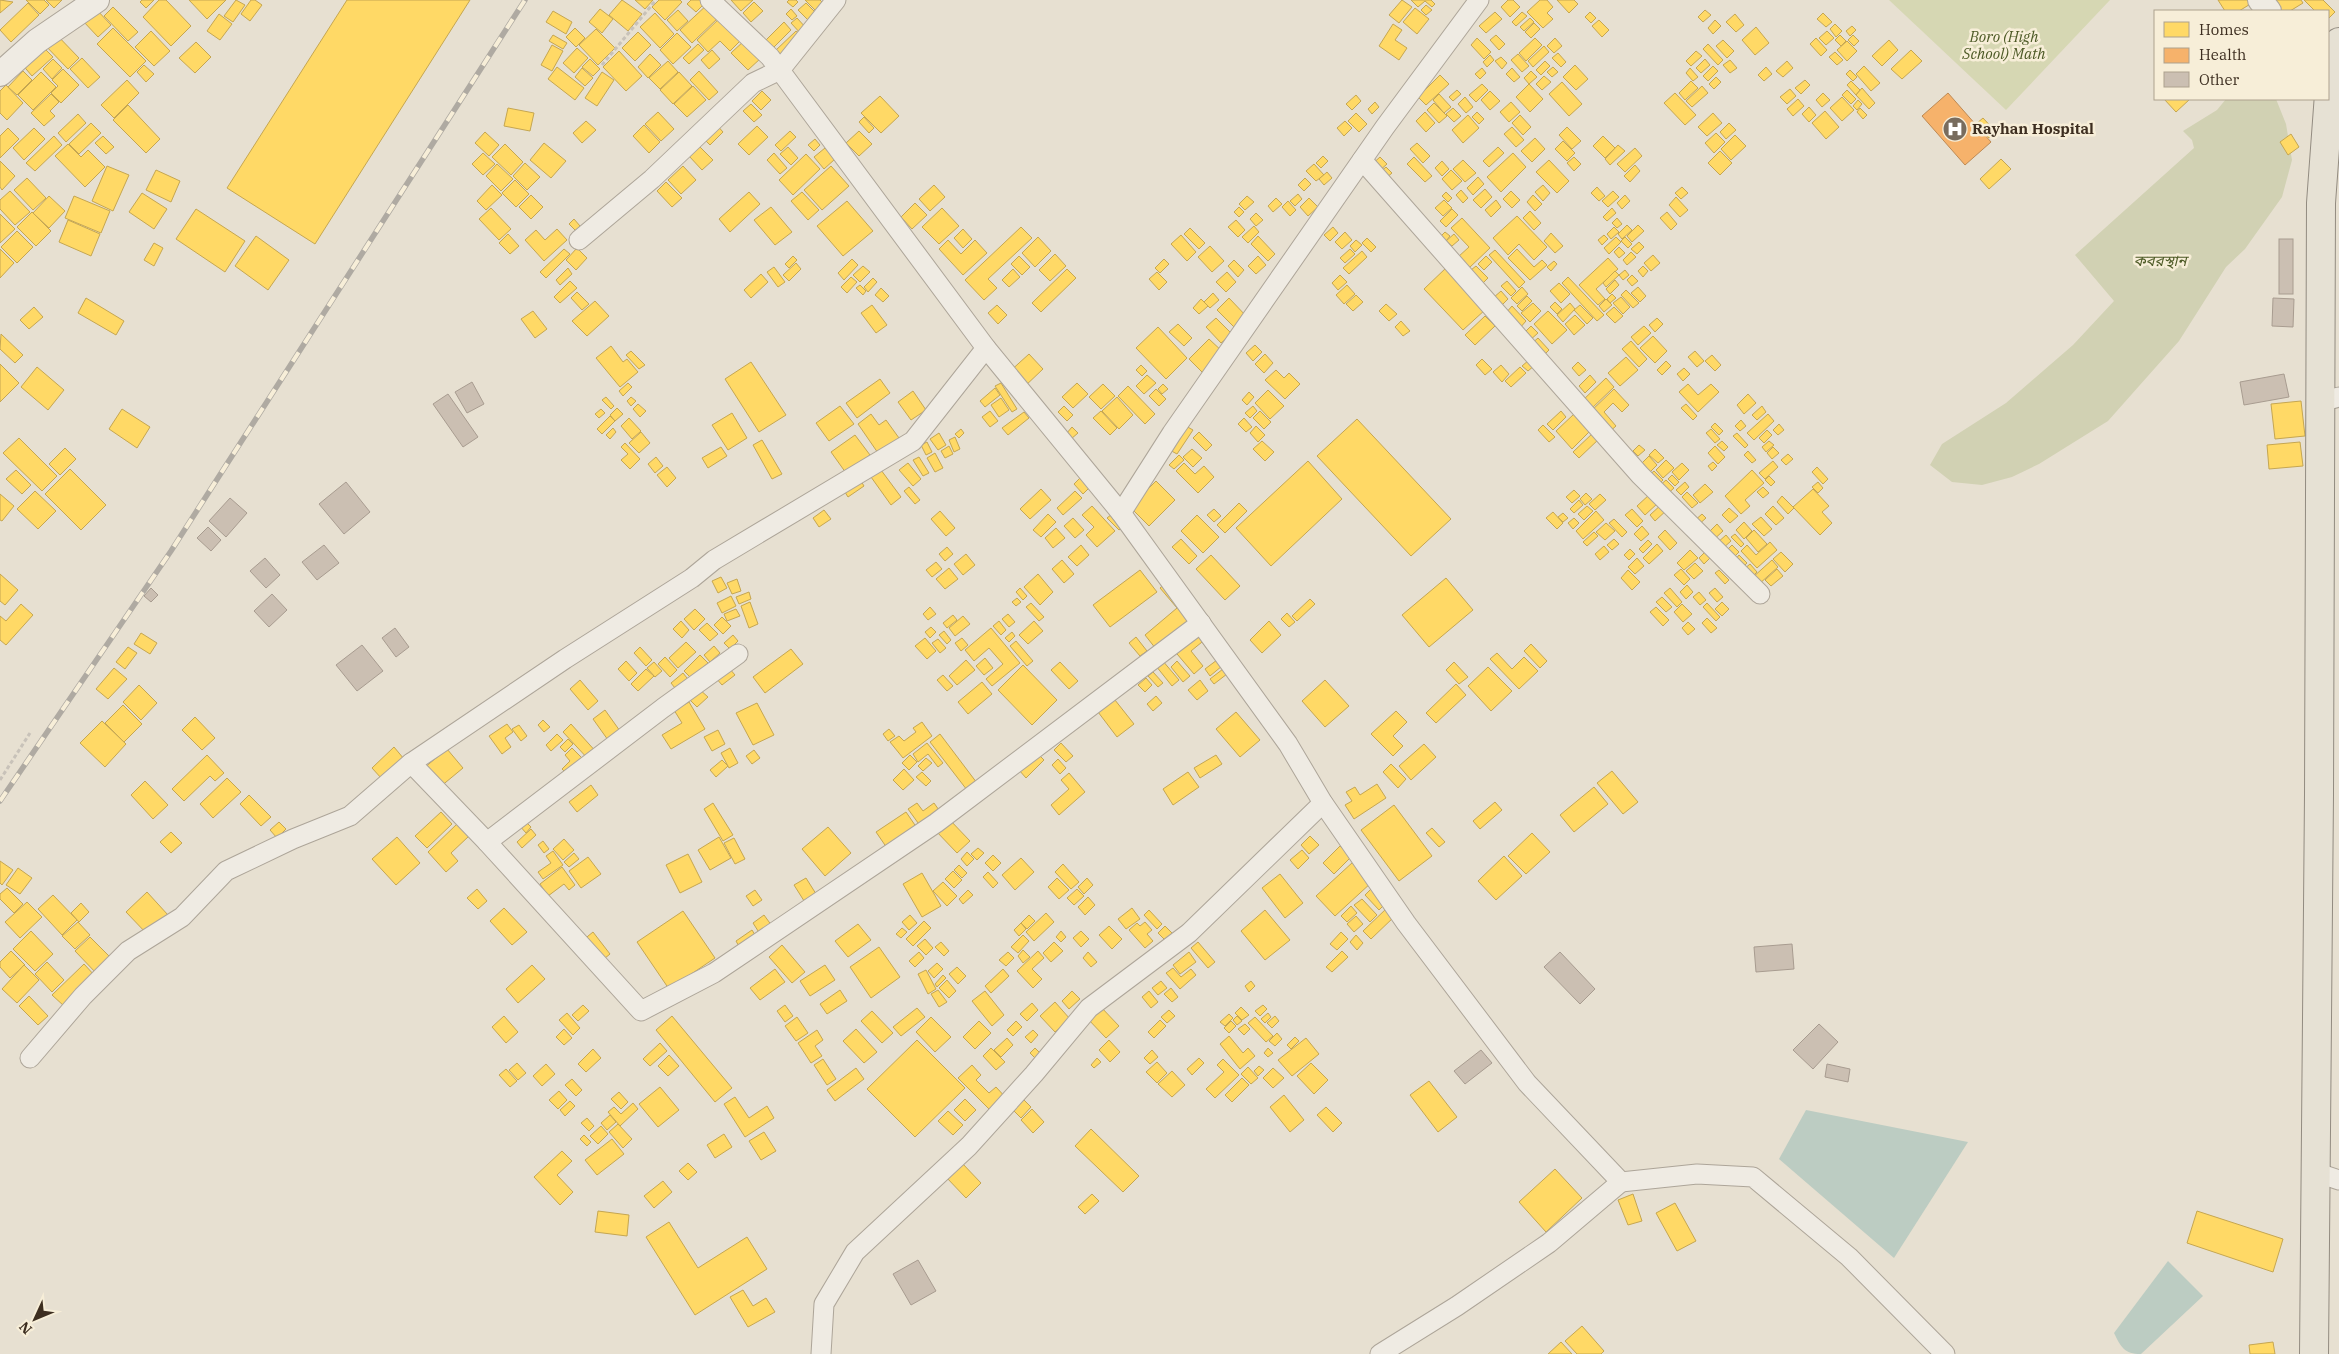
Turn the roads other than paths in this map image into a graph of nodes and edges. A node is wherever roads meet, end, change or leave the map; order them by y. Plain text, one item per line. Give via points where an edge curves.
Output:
1 (97, 0) edge
2 (710, 0) edge
3 (836, 0) edge
4 (1479, 0) edge
5 (2260, 0) edge
6 (2268, 10) edge
7 (2339, 42) edge
8 (780, 70) junction
9 (0, 74) edge
10 (2332, 98) edge
11 (1362, 160) junction
12 (579, 240) dead end
13 (986, 348) junction
14 (2330, 400) edge
15 (1121, 513) junction
16 (1760, 594) dead end
17 (1201, 623) junction
18 (738, 654) dead end
19 (411, 763) junction
20 (1323, 803) junction
21 (487, 842) junction
22 (30, 1058) dead end
23 (2327, 1176) edge
24 (1621, 1182) junction
25 (821, 1354) edge
26 (1380, 1354) edge
27 (1945, 1354) edge
28 (2314, 1354) edge

1 - 9 street via 37,41
2 - 8 street
3 - 8 street
4 - 11 street
5 - 6 street
7 - 10 main road
8 - 12 street via 753,83 652,179
8 - 13 street
10 - 14 main road via 2321,203
11 - 15 street via 1172,433
11 - 16 street via 1640,474
13 - 15 street
13 - 19 street via 913,441 714,560 692,578
14 - 23 main road
15 - 17 street
17 - 20 street via 1288,744
17 - 21 street via 936,823 714,973 641,1011
18 - 21 street
19 - 21 street
19 - 22 street via 350,816 226,871 182,917 128,951 83,996
20 - 24 street via 1406,923 1527,1083
20 - 25 street via 1189,933 1089,1008 969,1146 854,1252 824,1304
23 - 28 main road
24 - 26 street via 1549,1242 1457,1306
24 - 27 street via 1697,1174 1754,1177 1849,1257

